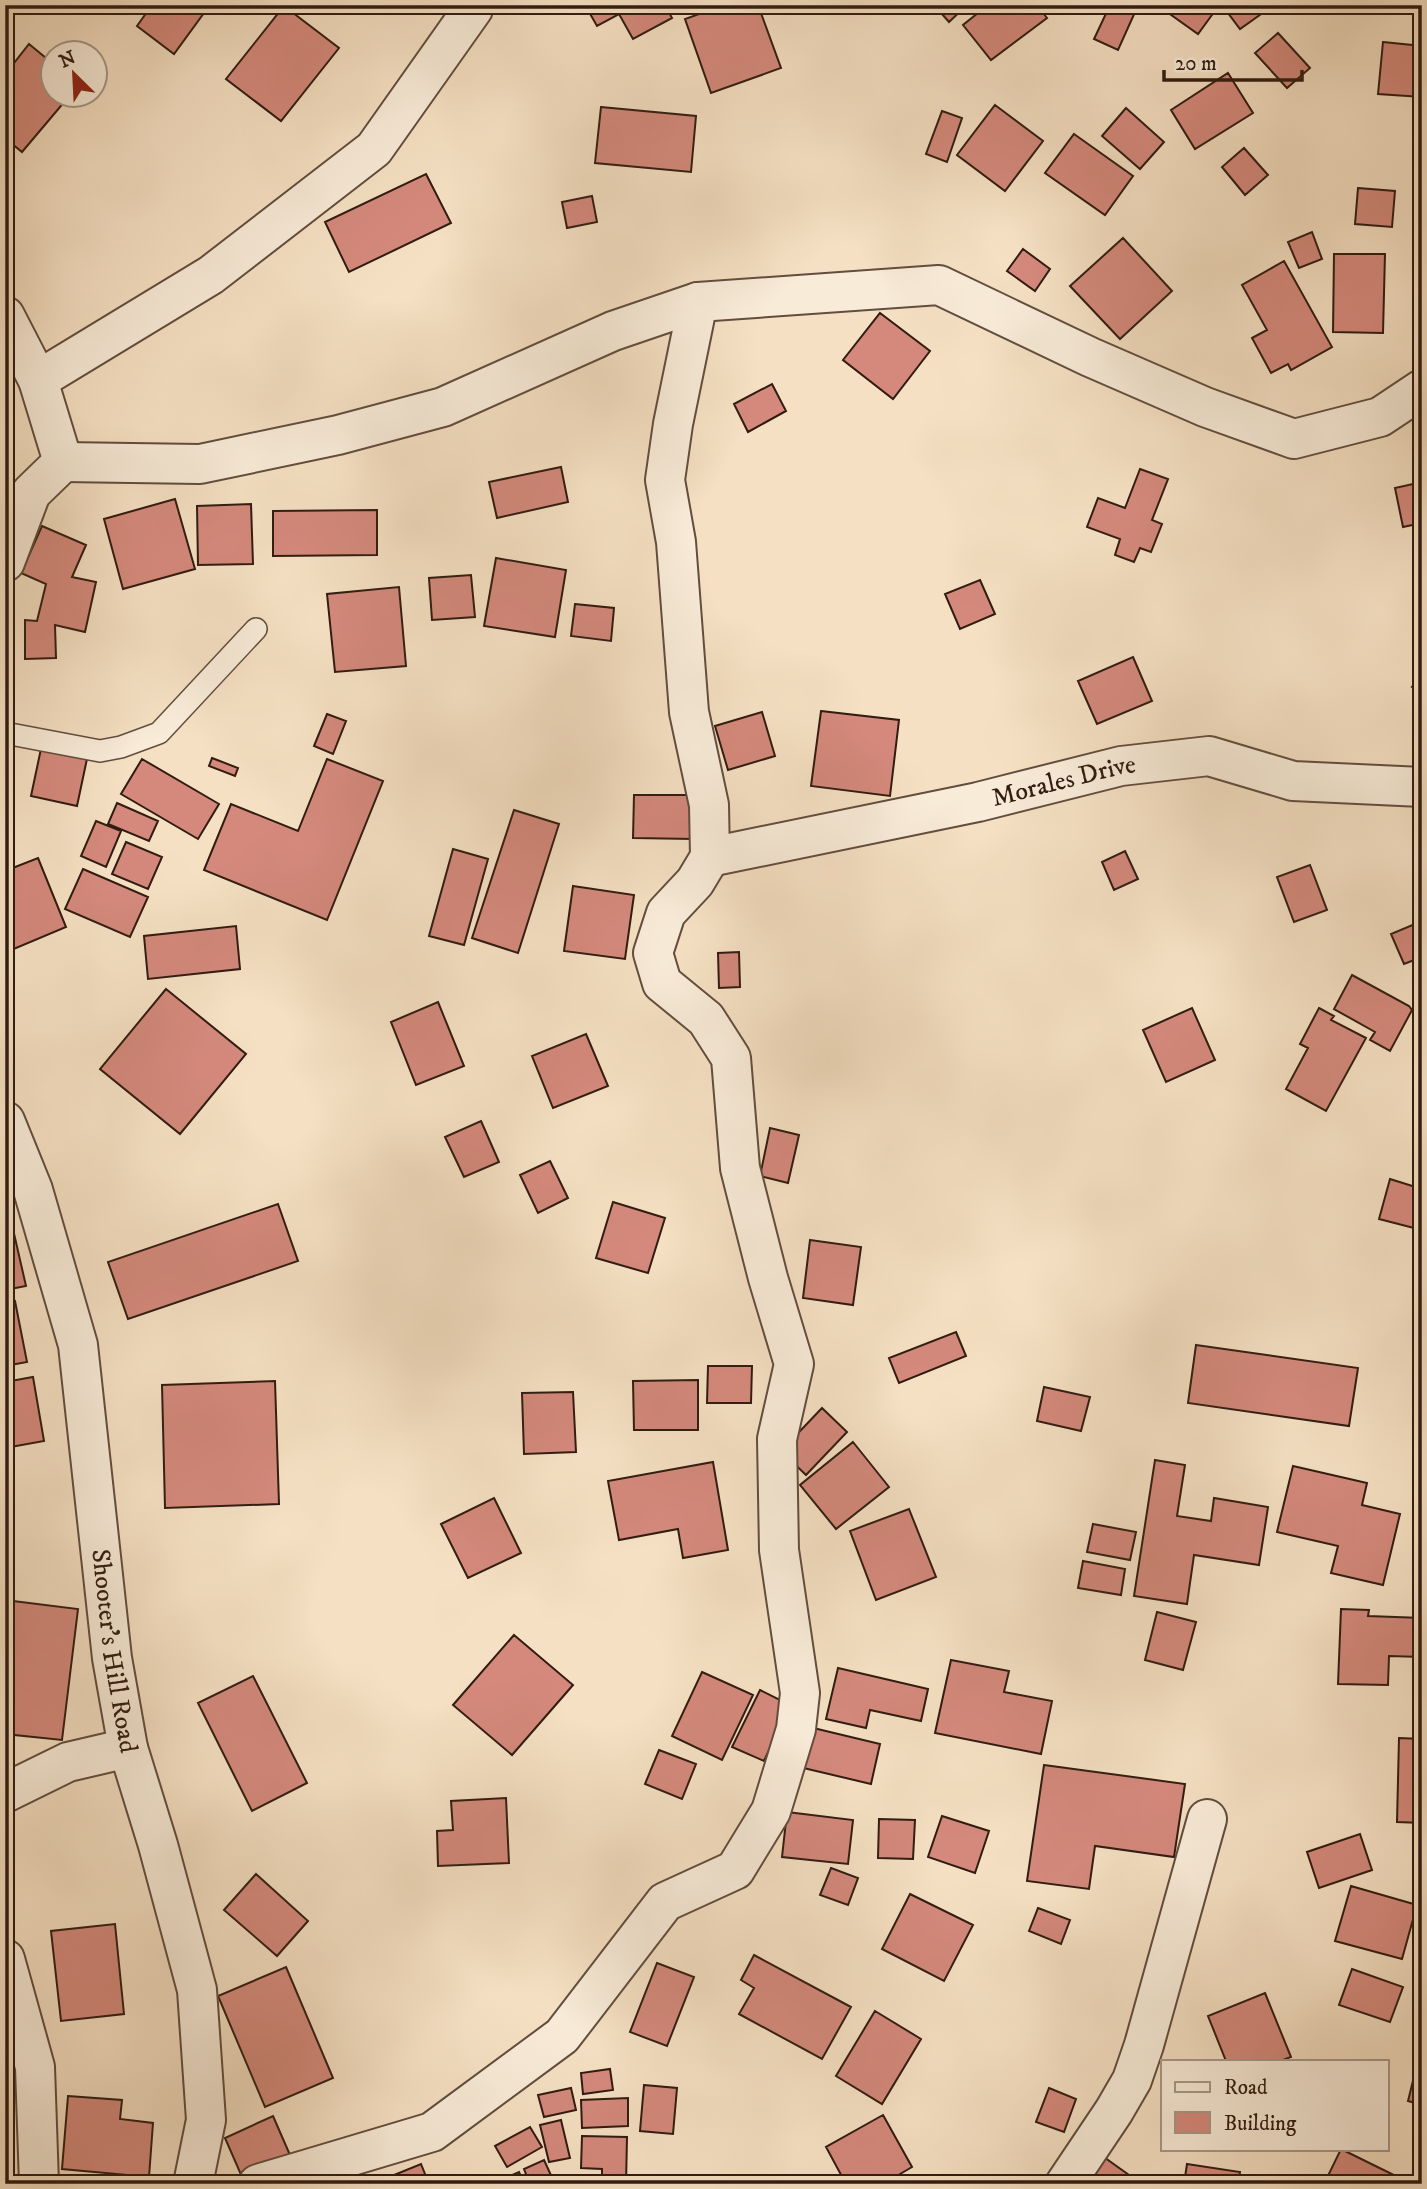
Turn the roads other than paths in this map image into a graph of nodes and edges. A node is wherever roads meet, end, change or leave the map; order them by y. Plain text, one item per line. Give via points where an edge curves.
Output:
1 (473, 9) dead end
2 (698, 302) junction
3 (5, 317) edge
4 (38, 380) junction
5 (1422, 389) edge
6 (62, 462) junction
7 (5, 562) edge
8 (256, 629) dead end
9 (5, 733) edge
10 (1422, 787) edge
11 (710, 857) junction
12 (5, 1121) edge
13 (19, 1194) edge
14 (128, 1748) junction
15 (5, 1793) edge
16 (1207, 1819) dead end
17 (5, 1959) edge
18 (40, 2184) edge
19 (193, 2184) edge
20 (258, 2184) edge
21 (1065, 2184) edge

1 - 4 street via 374,149 211,275
2 - 5 street via 939,285 1115,368 1294,439 1380,417
2 - 6 street via 614,331 443,407 338,435 200,464
2 - 11 street via 665,480 676,542 689,712 709,805
3 - 4 street
4 - 6 street
6 - 7 street via 32,493
8 - 9 lane via 159,733 100,751
10 - 11 street, Morales Drive via 1293,781 1209,757 1121,766 978,802
11 - 20 street via 695,882 666,913 653,953 662,983 706,1019 731,1058 740,1168 794,1364 777,1439 779,1550 800,1693 796,1729 771,1811 735,1870 664,1902 562,2036 432,2132
12 - 13 street, Shooter's Hill Road
13 - 14 street, Shooter's Hill Road via 78,1345 112,1658
14 - 15 street via 68,1762
14 - 19 street, Shooter's Hill Road via 197,1990 206,2120
16 - 21 street via 1132,2080
17 - 18 street via 35,2067

